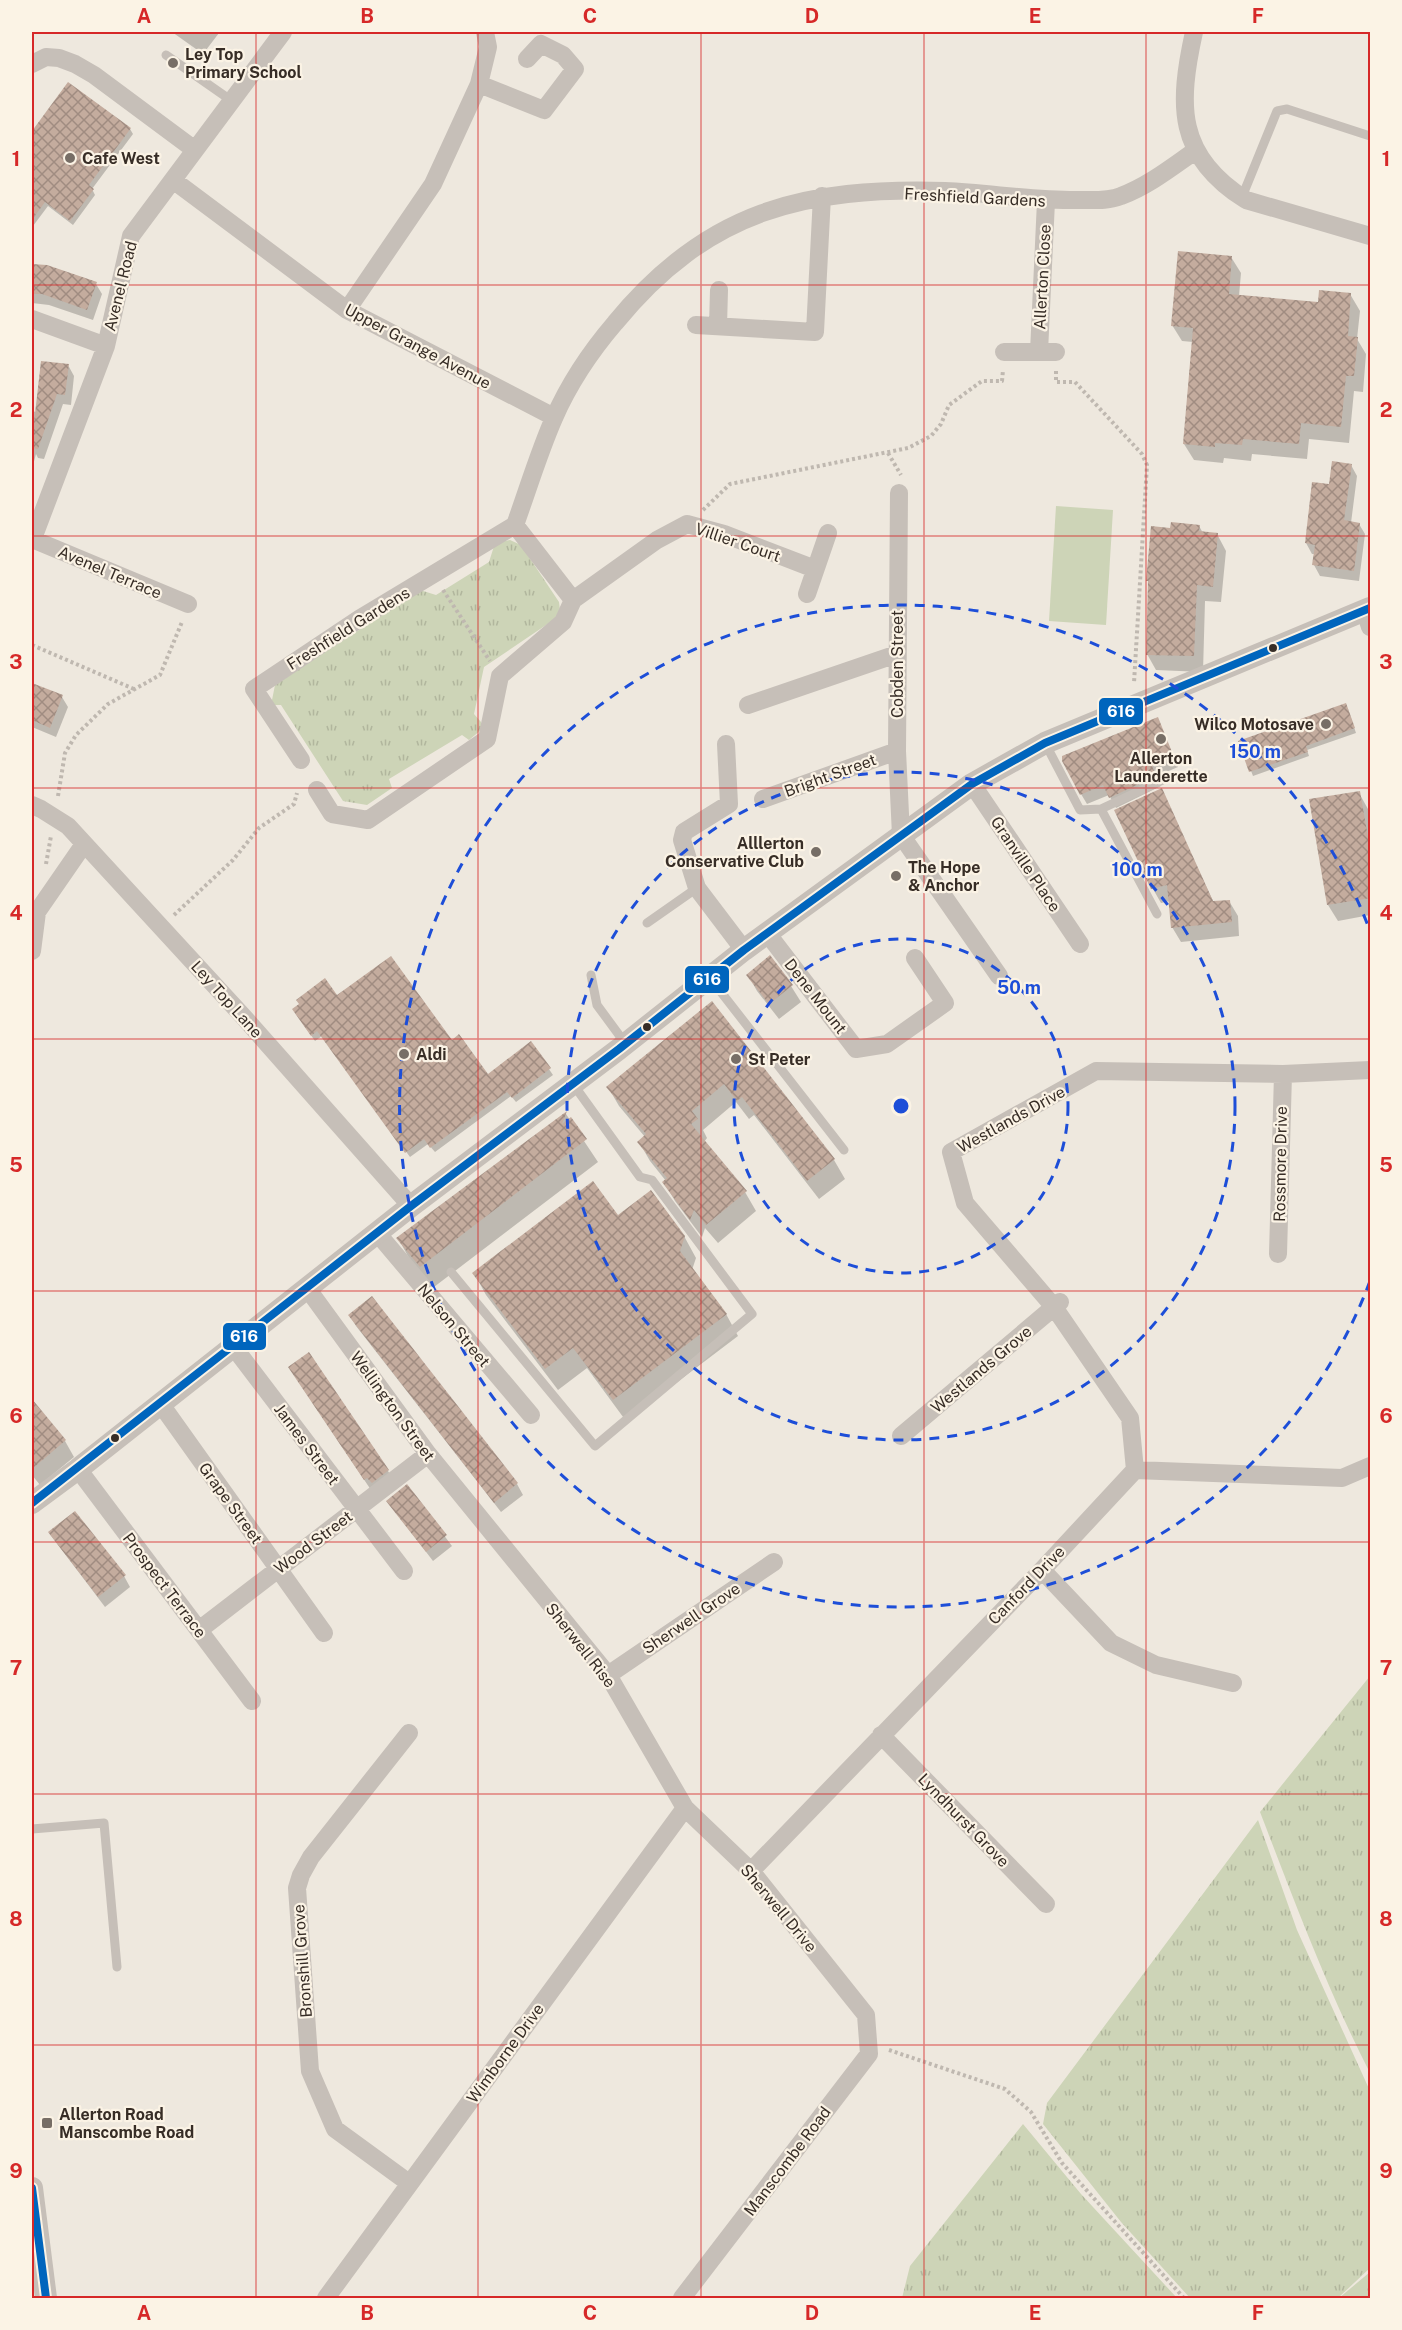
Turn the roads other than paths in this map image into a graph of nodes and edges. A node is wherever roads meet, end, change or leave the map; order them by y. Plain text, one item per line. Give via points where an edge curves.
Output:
1 (283, 32) edge
2 (485, 32) edge
3 (1194, 32) edge
4 (166, 55) dead end
5 (527, 59) dead end
6 (32, 64) edge
7 (479, 84) junction
8 (231, 101) junction
9 (1371, 136) edge
10 (195, 150) junction
11 (1195, 151) junction
12 (173, 180) junction
13 (822, 196) junction
14 (1242, 197) junction
15 (1046, 201) junction
16 (1371, 236) edge
17 (719, 290) dead end
18 (348, 310) junction
19 (32, 319) edge
20 (696, 325) dead end
21 (718, 326) junction
22 (106, 346) junction
23 (1004, 352) road end
24 (554, 417) junction
25 (899, 493) dead end
26 (515, 525) junction
27 (828, 533) dead end
28 (32, 540) edge
29 (815, 570) junction
30 (807, 594) dead end
31 (573, 600) junction
32 (189, 604) road end
33 (1369, 615) edge
34 (897, 654) junction
35 (748, 705) dead end
36 (1045, 743) junction
37 (726, 744) dead end
38 (897, 751) junction
39 (301, 760) dead end
40 (1165, 779) dead end
41 (972, 784) junction
42 (308, 788) road end
43 (763, 799) dead end
44 (32, 805) edge
45 (1101, 809) junction
46 (901, 835) junction
47 (84, 844) junction
48 (697, 888) junction
49 (1156, 914) dead end
50 (647, 923) dead end
51 (767, 933) junction
52 (1080, 944) dead end
53 (744, 950) junction
54 (32, 951) edge
55 (915, 958) dead end
56 (591, 975) dead end
57 (999, 976) dead end
58 (710, 978) junction
59 (625, 1043) junction
60 (1371, 1070) edge
61 (1283, 1074) junction
62 (573, 1084) junction
63 (844, 1149) dead end
64 (411, 1206) junction
65 (378, 1234) junction
66 (1278, 1254) dead end
67 (451, 1272) dead end
68 (307, 1288) junction
69 (1057, 1305) junction
70 (232, 1346) junction
71 (160, 1403) junction
72 (531, 1415) dead end
73 (901, 1436) dead end
74 (428, 1454) junction
75 (1371, 1466) edge
76 (78, 1469) junction
77 (1135, 1470) junction
78 (32, 1503) edge
79 (357, 1509) junction
80 (483, 1522) joint
81 (774, 1562) dead end
82 (278, 1569) junction
83 (1042, 1569) junction
84 (404, 1571) dead end
85 (199, 1630) junction
86 (324, 1633) dead end
87 (608, 1675) junction
88 (1233, 1683) dead end
89 (252, 1701) dead end
90 (409, 1732) dead end
91 (881, 1735) junction
92 (685, 1808) junction
93 (32, 1829) edge
94 (751, 1871) junction
95 (1046, 1904) dead end
96 (117, 1967) dead end
97 (866, 2015) joint
98 (409, 2183) junction
99 (32, 2188) edge
100 (46, 2298) edge
101 (326, 2298) edge
102 (682, 2298) edge

1 - 8 street, Avenel Road
2 - 7 street via 488,47
3 - 11 street via 1184,96
4 - 8 lane
5 - 7 street via 541,44 563,55 574,69 544,110
6 - 10 street via 46,57 75,63
7 - 18 street via 433,184
8 - 10 street, Avenel Road
9 - 14 lane via 1287,108 1277,111
10 - 12 street, Avenel Road
11 - 14 street via 1214,174
11 - 15 street, Freshfield Gardens via 1121,196
12 - 18 street, Upper Grange Avenue
12 - 22 street, Avenel Road via 131,236
13 - 15 street, Freshfield Gardens via 946,191
13 - 21 street via 815,332
13 - 24 street, Freshfield Gardens via 741,220 677,259 638,294 592,351
14 - 16 street
15 - 23 street, Allerton Close via 1047,352
17 - 21 street
18 - 24 street, Upper Grange Avenue
19 - 22 street
20 - 21 street
22 - 28 street, Avenel Road
24 - 26 street, Freshfield Gardens
25 - 34 street, Cobden Street
26 - 31 street
26 - 39 street, Freshfield Gardens via 359,619 254,689
27 - 29 street
28 - 32 street, Avenel Terrace
29 - 30 street
29 - 31 street, Villier Court via 724,534 687,524 657,540
31 - 42 street via 563,622 500,676 487,739 368,820 332,814
33 - 36 street
34 - 35 street
34 - 38 street, Cobden Street
36 - 41 street
36 - 45 lane via 1080,810
37 - 48 street via 729,804 684,832 682,840
38 - 43 street, Bright Street
38 - 46 street, Cobden Street
40 - 45 lane
41 - 46 street
41 - 52 street, Granville Place
44 - 47 street, Ley Top Lane via 68,826
45 - 49 lane
46 - 51 street
46 - 57 street
47 - 54 street via 37,912
47 - 64 street, Ley Top Lane
48 - 50 lane
48 - 53 street
51 - 53 street
51 - 55 street, Dene Mount via 856,1049 887,1044 945,1003
53 - 58 street
56 - 59 lane via 597,1005
58 - 59 street
58 - 63 lane
59 - 62 street
60 - 61 street, Westlands Drive
61 - 66 street, Rossmore Drive
61 - 69 street, Westlands Drive via 1096,1071 951,1152 965,1203
62 - 64 street
62 - 67 lane via 640,1177 652,1180 752,1314 595,1446
64 - 65 street
65 - 68 street
65 - 72 street, Nelson Street
68 - 70 street
68 - 74 street, Wellington Street
69 - 73 street, Westlands Grove
69 - 77 street, Westlands Drive via 1130,1418
70 - 71 street
70 - 79 street, James Street
71 - 76 street
71 - 82 street, Grape Street
74 - 79 street, Wood Street
74 - 80 street, Wellington Street
75 - 77 street via 1342,1478
76 - 78 street
76 - 85 street, Prospect Terrace
77 - 83 street, Canford Drive
79 - 82 street, Wood Street
79 - 84 street, James Street
80 - 87 street, Sherwell Rise
81 - 87 street, Sherwell Grove
82 - 85 street, Wood Street
82 - 86 street, Grape Street
83 - 88 street via 1111,1643 1156,1665
83 - 91 street, Canford Drive
85 - 89 street, Prospect Terrace
87 - 92 street, Sherwell Rise
90 - 98 street, Bronshill Grove via 311,1857 297,1888 310,2071 335,2129
91 - 94 street, Canford Drive
91 - 95 street, Lyndhurst Grove
92 - 94 street, Sherwell Drive
92 - 98 street, Wimborne Drive
93 - 96 lane via 104,1823
94 - 97 street, Sherwell Drive
97 - 102 street, Manscombe Road via 869,2054
98 - 101 street, Wimborne Drive
99 - 100 street

